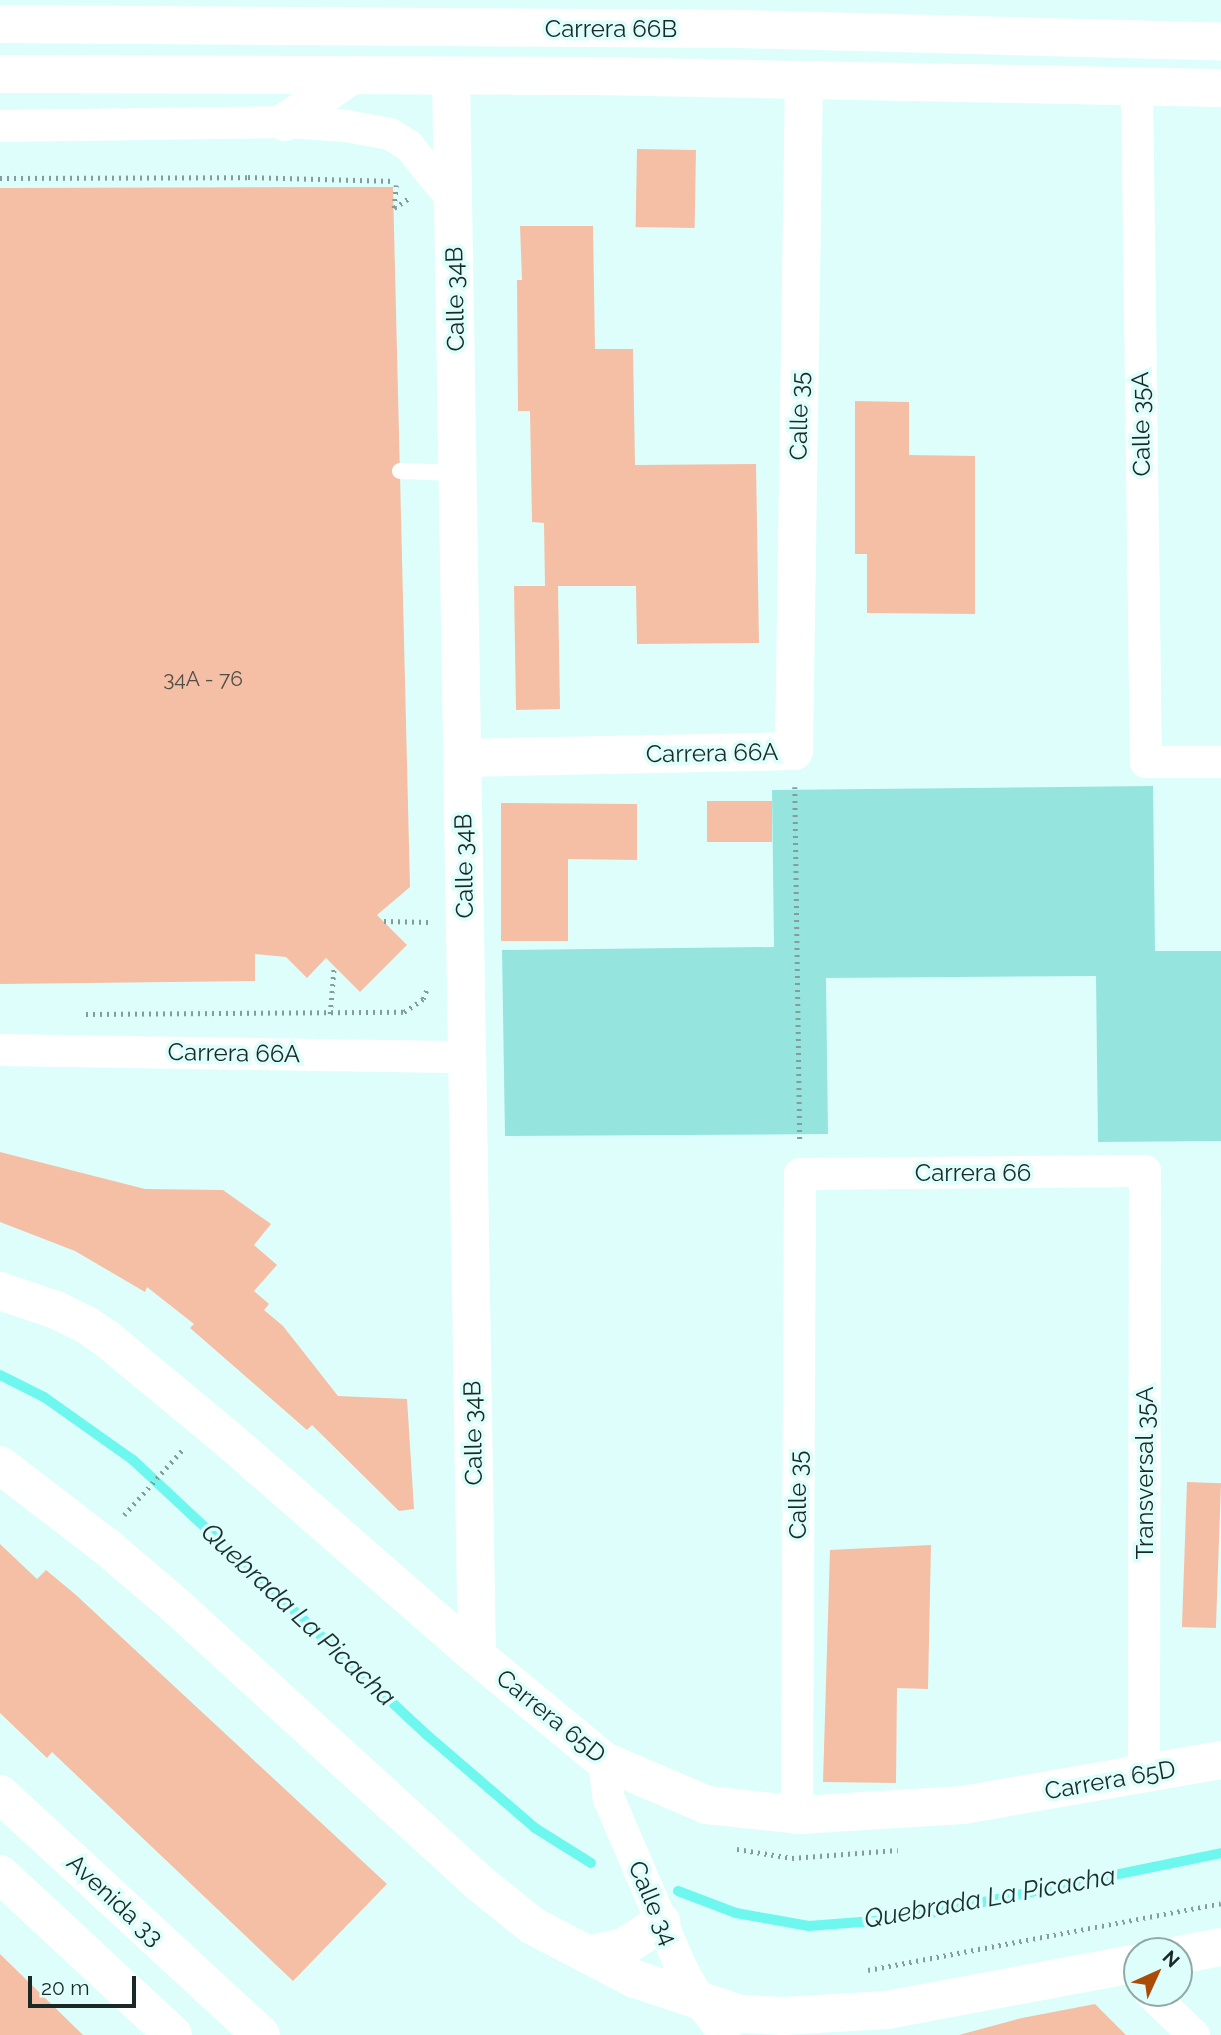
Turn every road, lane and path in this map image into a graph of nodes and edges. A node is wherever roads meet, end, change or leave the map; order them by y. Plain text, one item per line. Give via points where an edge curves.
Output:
1 (0, 24) edge
2 (1221, 42) edge
3 (0, 74) edge
4 (352, 75) junction
5 (451, 75) junction
6 (804, 80) junction
7 (1137, 86) junction
8 (1221, 88) edge
9 (285, 122) junction
10 (0, 126) edge
11 (0, 178) edge
12 (396, 181) junction
13 (445, 190) junction
14 (410, 199) junction
15 (400, 471) dead end
16 (458, 473) junction
17 (794, 751) junction
18 (463, 758) junction
19 (1221, 762) edge
20 (384, 921) dead end
21 (430, 922) dead end
22 (334, 966) dead end
23 (82, 1014) dead end
24 (0, 1050) edge
25 (468, 1057) junction
26 (1145, 1171) joint
27 (800, 1174) junction
28 (0, 1291) edge
29 (187, 1444) dead end
30 (0, 1465) edge
31 (129, 1509) dead end
32 (477, 1656) junction
33 (1221, 1760) edge
34 (604, 1761) junction
35 (1144, 1774) junction
36 (0, 1794) edge
37 (800, 1815) junction
38 (0, 1874) edge
39 (1221, 1903) edge
40 (662, 1922) junction
41 (1221, 1947) edge
42 (1193, 1952) edge
43 (589, 1955) junction
44 (857, 1971) dead end
45 (1123, 1971) edge
46 (700, 2002) junction
47 (1165, 2007) edge
48 (777, 2026) edge
49 (173, 2035) edge
50 (261, 2035) edge
51 (725, 2035) edge
52 (1194, 2035) edge

1 - 2 street, Carrera 66B via 740,29
3 - 4 street, Carrera 66B
4 - 5 street, Carrera 66B
4 - 9 street
5 - 6 street, Carrera 66B
5 - 13 street, Calle 34B
6 - 7 street, Carrera 66B
6 - 17 street, Calle 35
7 - 8 street, Carrera 66B
7 - 19 street, Calle 35A via 1146,762
9 - 10 street
9 - 13 street via 390,134 409,146
11 - 12 path
12 - 14 path
12 - 14 path via 394,208
13 - 14 path
13 - 16 street, Calle 34B
15 - 16 lane
16 - 18 street, Calle 34B
17 - 18 street, Carrera 66A
17 - 27 path
18 - 25 street, Calle 34B
20 - 21 path
22 - 23 path via 330,1012
24 - 25 street, Carrera 66A
25 - 32 street, Calle 34B
26 - 27 street, Carrera 66
26 - 35 street, Transversal 35A
27 - 37 street, Calle 35
28 - 32 street, Carrera 65D via 56,1310 107,1339
29 - 31 path
30 - 43 street via 176,1606 478,1882 533,1926
32 - 34 street, Carrera 65D
33 - 35 street, Carrera 65D
34 - 37 street, Carrera 65D via 707,1805
34 - 40 street, Calle 34 via 609,1799
35 - 37 street, Carrera 65D via 963,1805
36 - 50 street, Avenida 33
38 - 49 street
39 - 44 path
40 - 43 street via 624,1947
40 - 46 street, Calle 34
41 - 42 street
43 - 46 street via 635,1979
45 - 48 street
46 - 48 street
46 - 51 street, Calle 34
47 - 52 street

